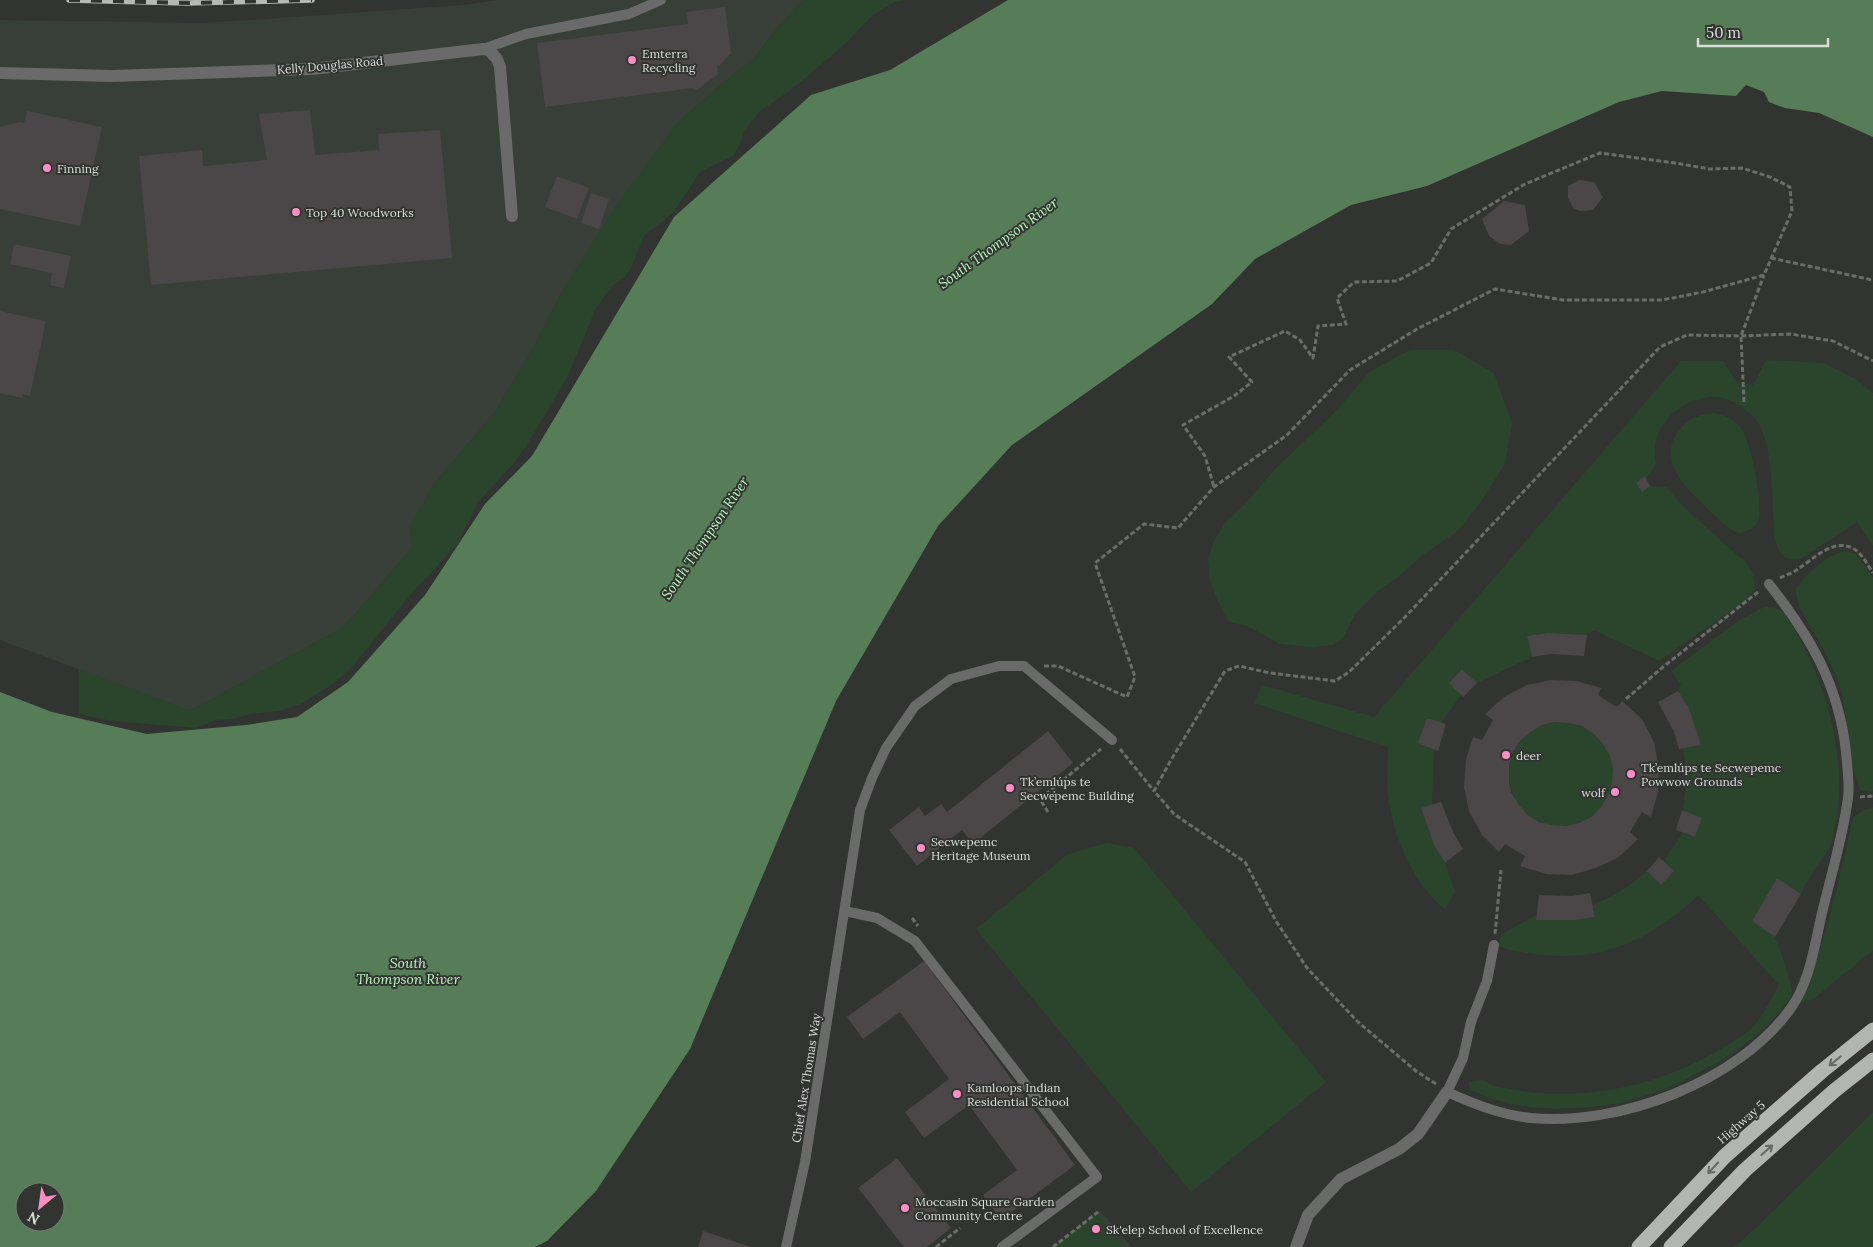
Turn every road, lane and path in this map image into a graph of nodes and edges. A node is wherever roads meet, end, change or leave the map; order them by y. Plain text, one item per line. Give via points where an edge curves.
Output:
1 (661, 0) edge
2 (483, 49) junction
3 (0, 73) edge
4 (512, 216) dead end
5 (1771, 258) junction
6 (1764, 275) junction
7 (1873, 281) edge
8 (1742, 336) junction
9 (1873, 361) edge
10 (1744, 402) dead end
11 (1214, 487) junction
12 (1873, 573) edge
13 (1769, 584) junction
14 (1024, 666) junction
15 (1626, 699) dead end
16 (1112, 740) junction
17 (1154, 792) junction
18 (1048, 812) dead end
19 (1501, 870) dead end
20 (845, 911) junction
21 (1494, 945) joint
22 (1873, 1030) edge
23 (1873, 1060) edge
24 (1447, 1092) junction
25 (1098, 1212) dead end
26 (960, 1228) dead end
27 (786, 1247) edge
28 (936, 1247) edge
29 (1002, 1247) edge
30 (1053, 1247) edge
31 (1296, 1247) edge
32 (1638, 1247) edge
33 (1671, 1247) edge

1 - 2 lane via 629,14 526,34
2 - 3 street, Kelly Douglas Road via 312,69 112,76
2 - 4 street via 492,53 500,67
5 - 6 path
5 - 7 path
5 - 11 path via 1792,211 1790,187 1742,168 1710,169 1600,153 1524,184 1451,229 1431,262 1397,281 1354,282 1337,298 1346,324 1318,326 1313,358 1300,340 1284,331 1229,357 1252,382 1234,396 1182,425 1205,456
6 - 8 path
6 - 11 path via 1662,300 1563,300 1495,289 1418,329 1350,370 1287,436
8 - 9 path via 1790,334 1833,341
8 - 10 path
8 - 17 path via 1687,334 1660,347 1349,672 1335,681 1239,666 1225,671
11 - 14 path via 1178,528 1144,524 1096,563 1135,677 1127,697 1058,666
12 - 13 path via 1862,556 1850,546 1834,546 1798,570
13 - 15 path
13 - 24 lane via 1794,615 1823,665 1840,714 1848,770 1848,797 1839,847 1809,966 1792,1006 1763,1038 1719,1071 1685,1089 1632,1108 1597,1116 1532,1118 1474,1104
14 - 16 lane
14 - 20 lane, Chief Alex Thomas Way via 999,666 951,680 915,706 886,748 860,810
16 - 17 path
16 - 18 path via 1040,798
17 - 24 path via 1174,814 1245,862 1276,921 1307,968 1358,1022 1416,1072
19 - 21 path
20 - 27 lane, Chief Alex Thomas Way via 806,1162
20 - 29 lane via 878,918 915,942 1097,1177
21 - 24 lane via 1487,981 1463,1058
22 -> 32 highway, Highway 5 via 1725,1156
33 -> 23 highway via 1745,1170
24 - 31 street via 1418,1134 1399,1148 1341,1179 1308,1215
25 - 30 path
26 - 28 path

